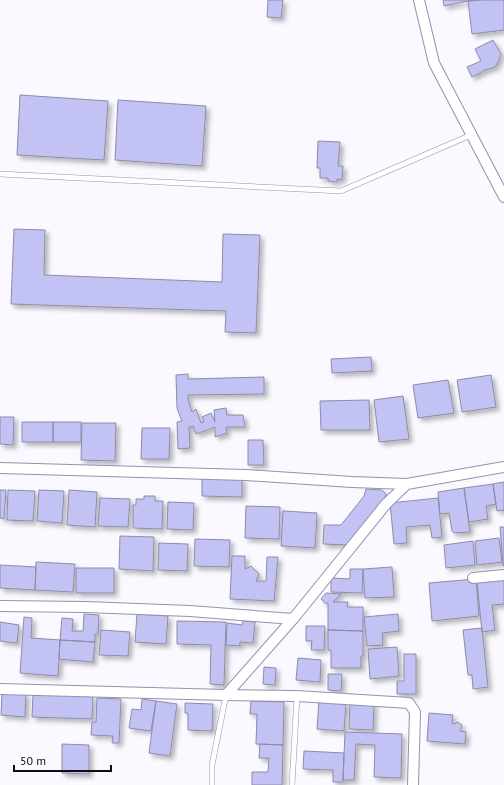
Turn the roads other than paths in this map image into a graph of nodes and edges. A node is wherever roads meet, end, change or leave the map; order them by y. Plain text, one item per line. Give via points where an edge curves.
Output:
1 (419, 0) edge
2 (471, 135) junction
3 (0, 174) edge
4 (504, 197) edge
5 (504, 467) edge
6 (0, 468) edge
7 (407, 484) junction
8 (504, 575) edge
9 (473, 578) dead end
10 (0, 606) edge
11 (293, 619) junction
12 (0, 689) edge
13 (226, 695) junction
14 (297, 696) junction
15 (212, 785) edge
16 (292, 785) edge
17 (413, 785) edge

1 - 2 street via 434,63
2 - 3 lane via 341,191
2 - 4 street
5 - 7 street
6 - 7 street via 246,475
7 - 11 street via 386,504
8 - 9 street
10 - 11 street via 190,611
11 - 13 street
12 - 13 street
13 - 14 street
13 - 15 lane via 212,765
14 - 16 lane
14 - 17 street via 409,702 415,712

